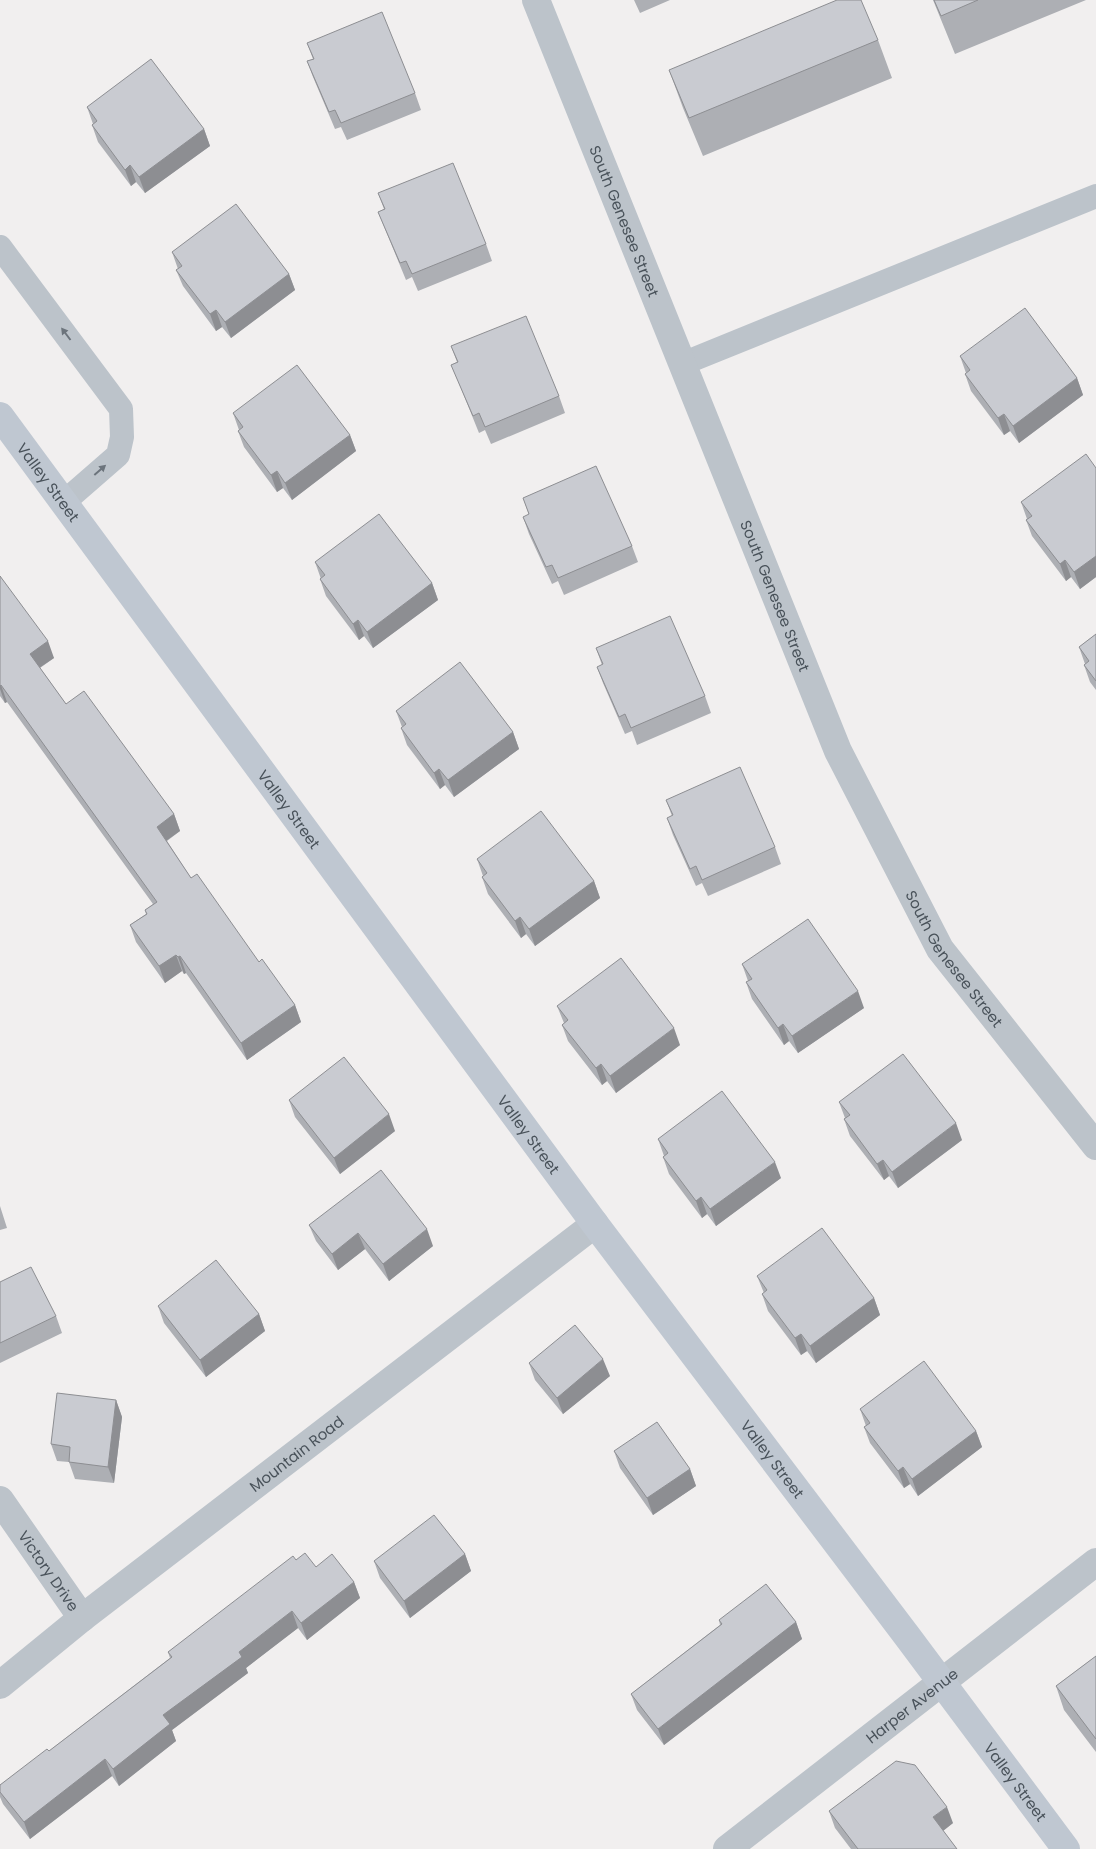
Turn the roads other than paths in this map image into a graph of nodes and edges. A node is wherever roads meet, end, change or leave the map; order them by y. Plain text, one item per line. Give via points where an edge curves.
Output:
1 (536, 0) edge
2 (1096, 196) edge
3 (0, 247) edge
4 (682, 364) junction
5 (0, 416) edge
6 (64, 502) junction
7 (1096, 1146) edge
8 (595, 1224) junction
9 (0, 1500) edge
10 (1096, 1562) edge
11 (82, 1618) junction
12 (942, 1682) junction
13 (0, 1685) edge
14 (727, 1849) edge
15 (1066, 1849) edge

1 - 4 street, South Genesee Street
2 - 4 lane
6 -> 3 lane via 118,455 122,436 121,409
4 - 7 street, South Genesee Street via 838,751 940,949
5 - 6 street, Valley Street
6 - 8 street, Valley Street
8 - 11 street, Mountain Road
8 - 12 street, Valley Street
9 - 11 street, Victory Drive
10 - 12 street, Harper Avenue
11 - 13 street, Mountain Road
12 - 14 street, Harper Avenue
12 - 15 street, Valley Street

